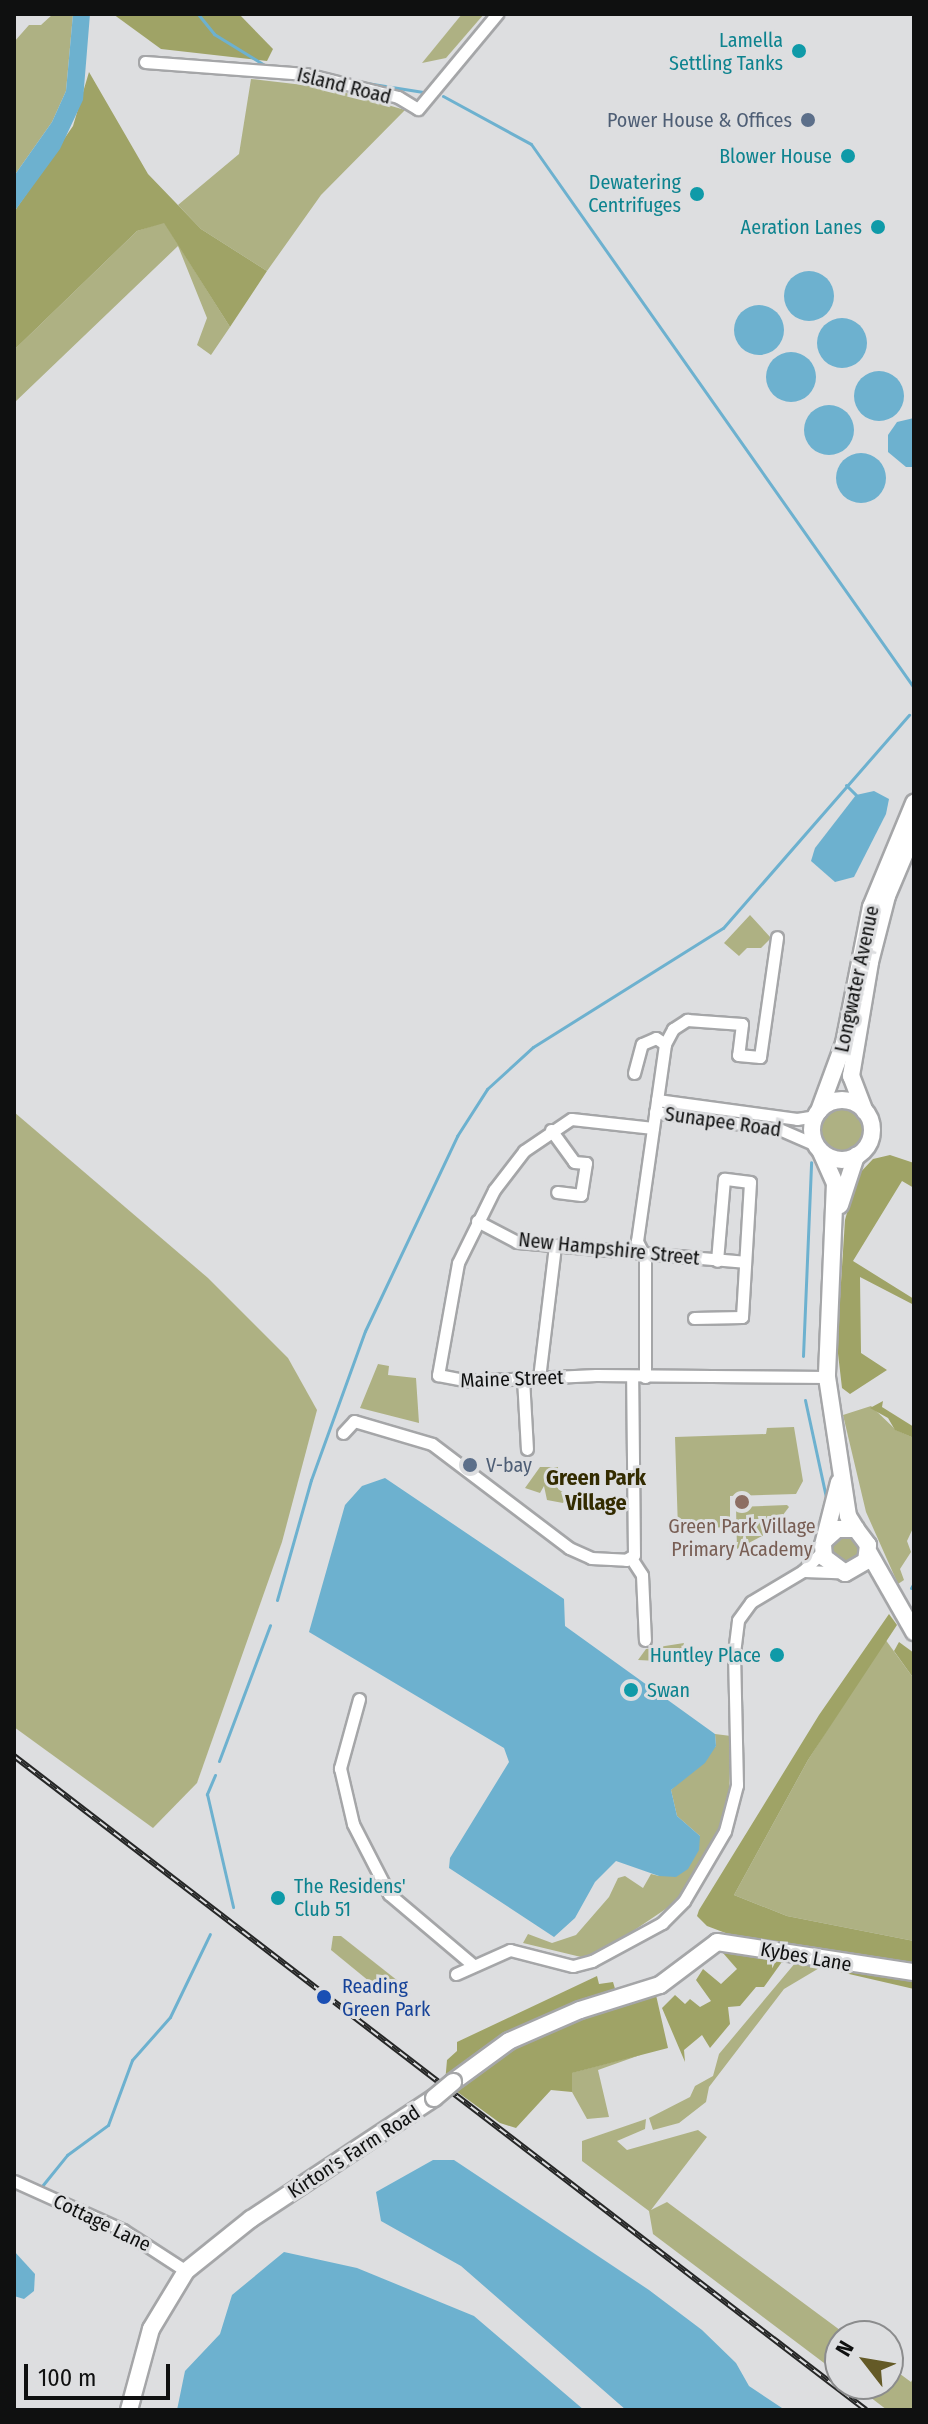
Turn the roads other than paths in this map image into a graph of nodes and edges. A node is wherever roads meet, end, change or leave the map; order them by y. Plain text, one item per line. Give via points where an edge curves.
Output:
1 (497, 14) edge
2 (145, 62) dead end
3 (914, 803) edge
4 (914, 832) edge
5 (777, 937) dead end
6 (665, 1044) junction
7 (634, 1073) dead end
8 (656, 1106) junction
9 (865, 1112) junction
10 (817, 1114) junction
11 (653, 1128) junction
12 (551, 1130) junction
13 (818, 1149) junction
14 (856, 1156) junction
15 (557, 1192) dead end
16 (836, 1218) junction
17 (477, 1221) junction
18 (555, 1245) junction
19 (645, 1257) junction
20 (717, 1261) junction
21 (744, 1262) junction
22 (694, 1318) dead end
23 (638, 1376) junction
24 (827, 1377) junction
25 (523, 1378) junction
26 (539, 1378) junction
27 (343, 1433) dead end
28 (527, 1449) dead end
29 (841, 1477) junction
30 (856, 1529) junction
31 (824, 1545) junction
32 (869, 1553) junction
33 (631, 1558) junction
34 (803, 1571) junction
35 (845, 1572) junction
36 (887, 1591) junction
37 (914, 1632) edge
38 (645, 1640) dead end
39 (359, 1699) dead end
40 (701, 1950) joint
41 (473, 1965) junction
42 (914, 1972) edge
43 (456, 1974) dead end
44 (14, 2181) edge
45 (186, 2271) junction
46 (129, 2410) edge

1 - 2 street, Island Road via 418,109 398,97 306,74
3 - 10 street, Longwater Avenue via 871,907 844,1043
4 - 9 street, Longwater Avenue via 887,896 870,962 851,1076
5 - 6 street via 760,1057 738,1055 742,1024 687,1020 673,1029
6 - 7 street via 656,1038 642,1044
6 - 8 street
8 - 10 street, Sunapee Road via 797,1119
8 - 11 street
8 - 13 street, Sunapee Road via 788,1131
9 - 10 street via 845,1100
9 - 14 street via 870,1138
10 - 13 street
11 - 12 street, Maine Street via 571,1119
11 - 19 street via 637,1241
12 - 15 street via 574,1162 586,1163 581,1195
12 - 17 street, Maine Street via 508,1169
13 - 14 street via 841,1160
13 - 16 street via 835,1183
14 - 16 street
16 - 24 street
17 - 18 street, New Hampshire Street via 517,1242
17 - 25 street, Maine Street via 449,1298 438,1375 451,1381
18 - 19 street, New Hampshire Street
18 - 26 street
19 - 20 street, New Hampshire Street
19 - 23 street
20 - 21 street, New Hampshire Street
20 - 21 street via 724,1179 750,1182
21 - 22 street via 742,1317
23 - 24 street, Maine Street
23 - 26 street, Maine Street
23 - 33 street
24 - 29 street
25 - 26 street, Maine Street
25 - 28 street
27 - 33 street via 354,1421 432,1444 569,1548 597,1559
29 - 30 street
29 - 31 street
30 - 31 street via 837,1529
30 - 32 street
31 - 34 street
31 - 35 street via 827,1564
32 - 35 street
32 - 36 street
33 - 38 street via 642,1575
34 - 35 street
34 - 41 street via 751,1602 738,1620 737,1785 725,1831 684,1901 662,1923 592,1961 573,1966 510,1950
35 - 36 street
36 - 37 street
39 - 41 street via 340,1768 353,1824 389,1894
40 - 42 street, Kybes Lane via 727,1940 792,1956
40 - 45 street, Kirton's Farm Road, bridge via 660,1985 580,2010 509,2041 434,2098 251,2219
41 - 43 street
44 - 45 street, Cottage Lane via 123,2230
45 - 46 street, Kirton's Farm Road via 151,2329

